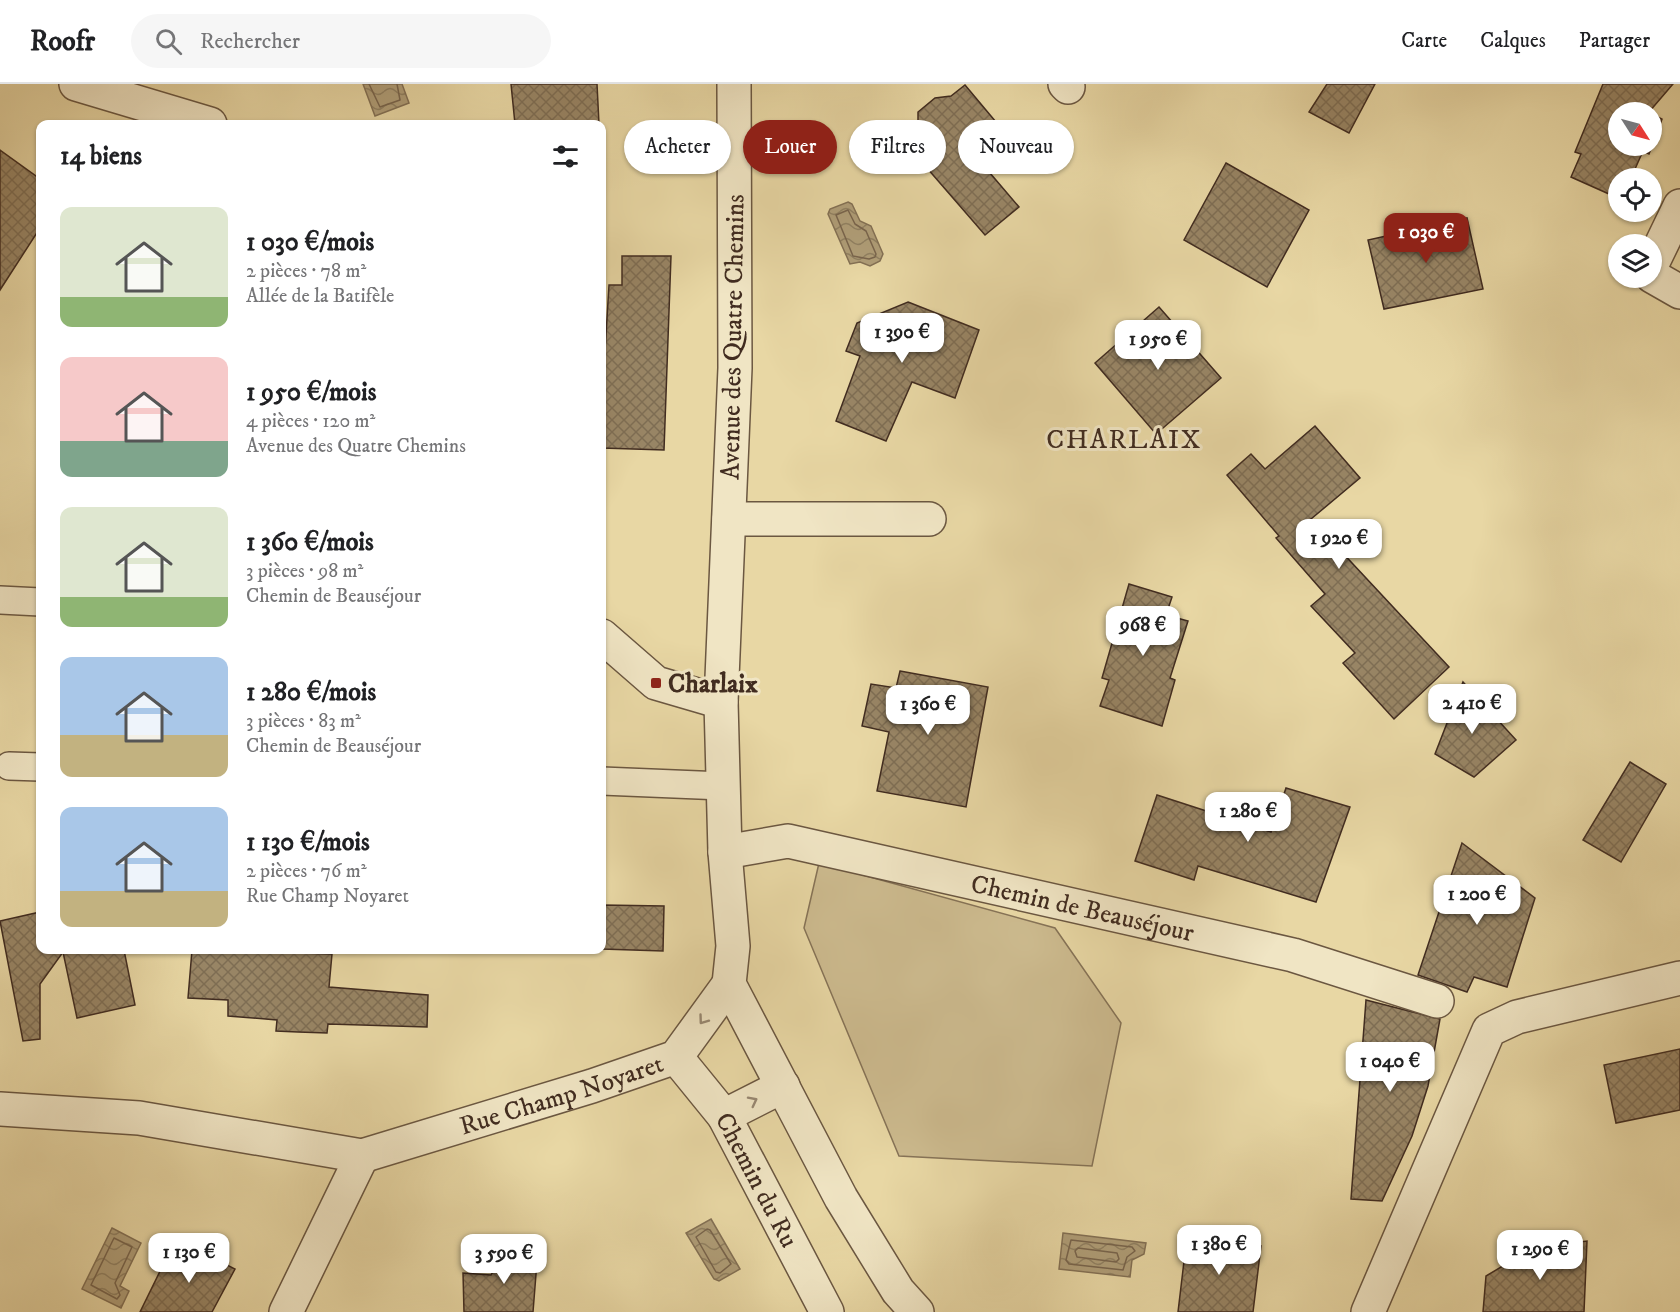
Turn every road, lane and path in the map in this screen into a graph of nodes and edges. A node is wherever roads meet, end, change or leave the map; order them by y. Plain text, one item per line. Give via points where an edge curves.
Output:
1 (76, 84) edge
2 (734, 84) edge
3 (197, 120) edge
4 (1680, 206) edge
5 (1662, 243) edge
6 (1662, 282) edge
7 (1680, 292) edge
8 (729, 519) junction
9 (928, 519) dead end
10 (0, 600) edge
11 (36, 602) edge
12 (606, 639) edge
13 (721, 702) junction
14 (9, 766) dead end
15 (36, 767) edge
16 (606, 781) edge
17 (723, 786) junction
18 (725, 852) junction
19 (1680, 978) edge
20 (729, 984) junction
21 (1437, 1001) dead end
22 (676, 1057) junction
23 (783, 1086) junction
24 (0, 1109) edge
25 (724, 1116) junction
26 (362, 1156) junction
27 (286, 1312) edge
28 (827, 1312) edge
29 (917, 1312) edge
30 (1368, 1312) edge

1 - 3 street
2 - 8 street, Avenue des Quatre Chemins via 735,368
4 - 5 street
6 - 7 street
8 - 9 street
8 - 13 street, Avenue des Quatre Chemins
10 - 11 lane
12 - 13 street via 657,683
13 - 17 street, Avenue des Quatre Chemins
14 - 15 lane
16 - 17 lane
17 - 18 street, Avenue des Quatre Chemins
18 - 20 street, Avenue des Quatre Chemins via 733,946
18 - 21 street, Chemin de Beauséjour via 788,841 1293,955
19 - 30 street via 1517,1017 1489,1030
20 -> 22 street, Rue Champ Noyaret
20 - 23 street
22 - 25 street, Chemin du Ru
22 - 26 street, Rue Champ Noyaret
25 -> 23 street
23 - 29 street via 841,1198 898,1291
24 - 26 street, Rue Champ Noyaret via 139,1118
25 - 28 street, Chemin du Ru
26 - 27 street

